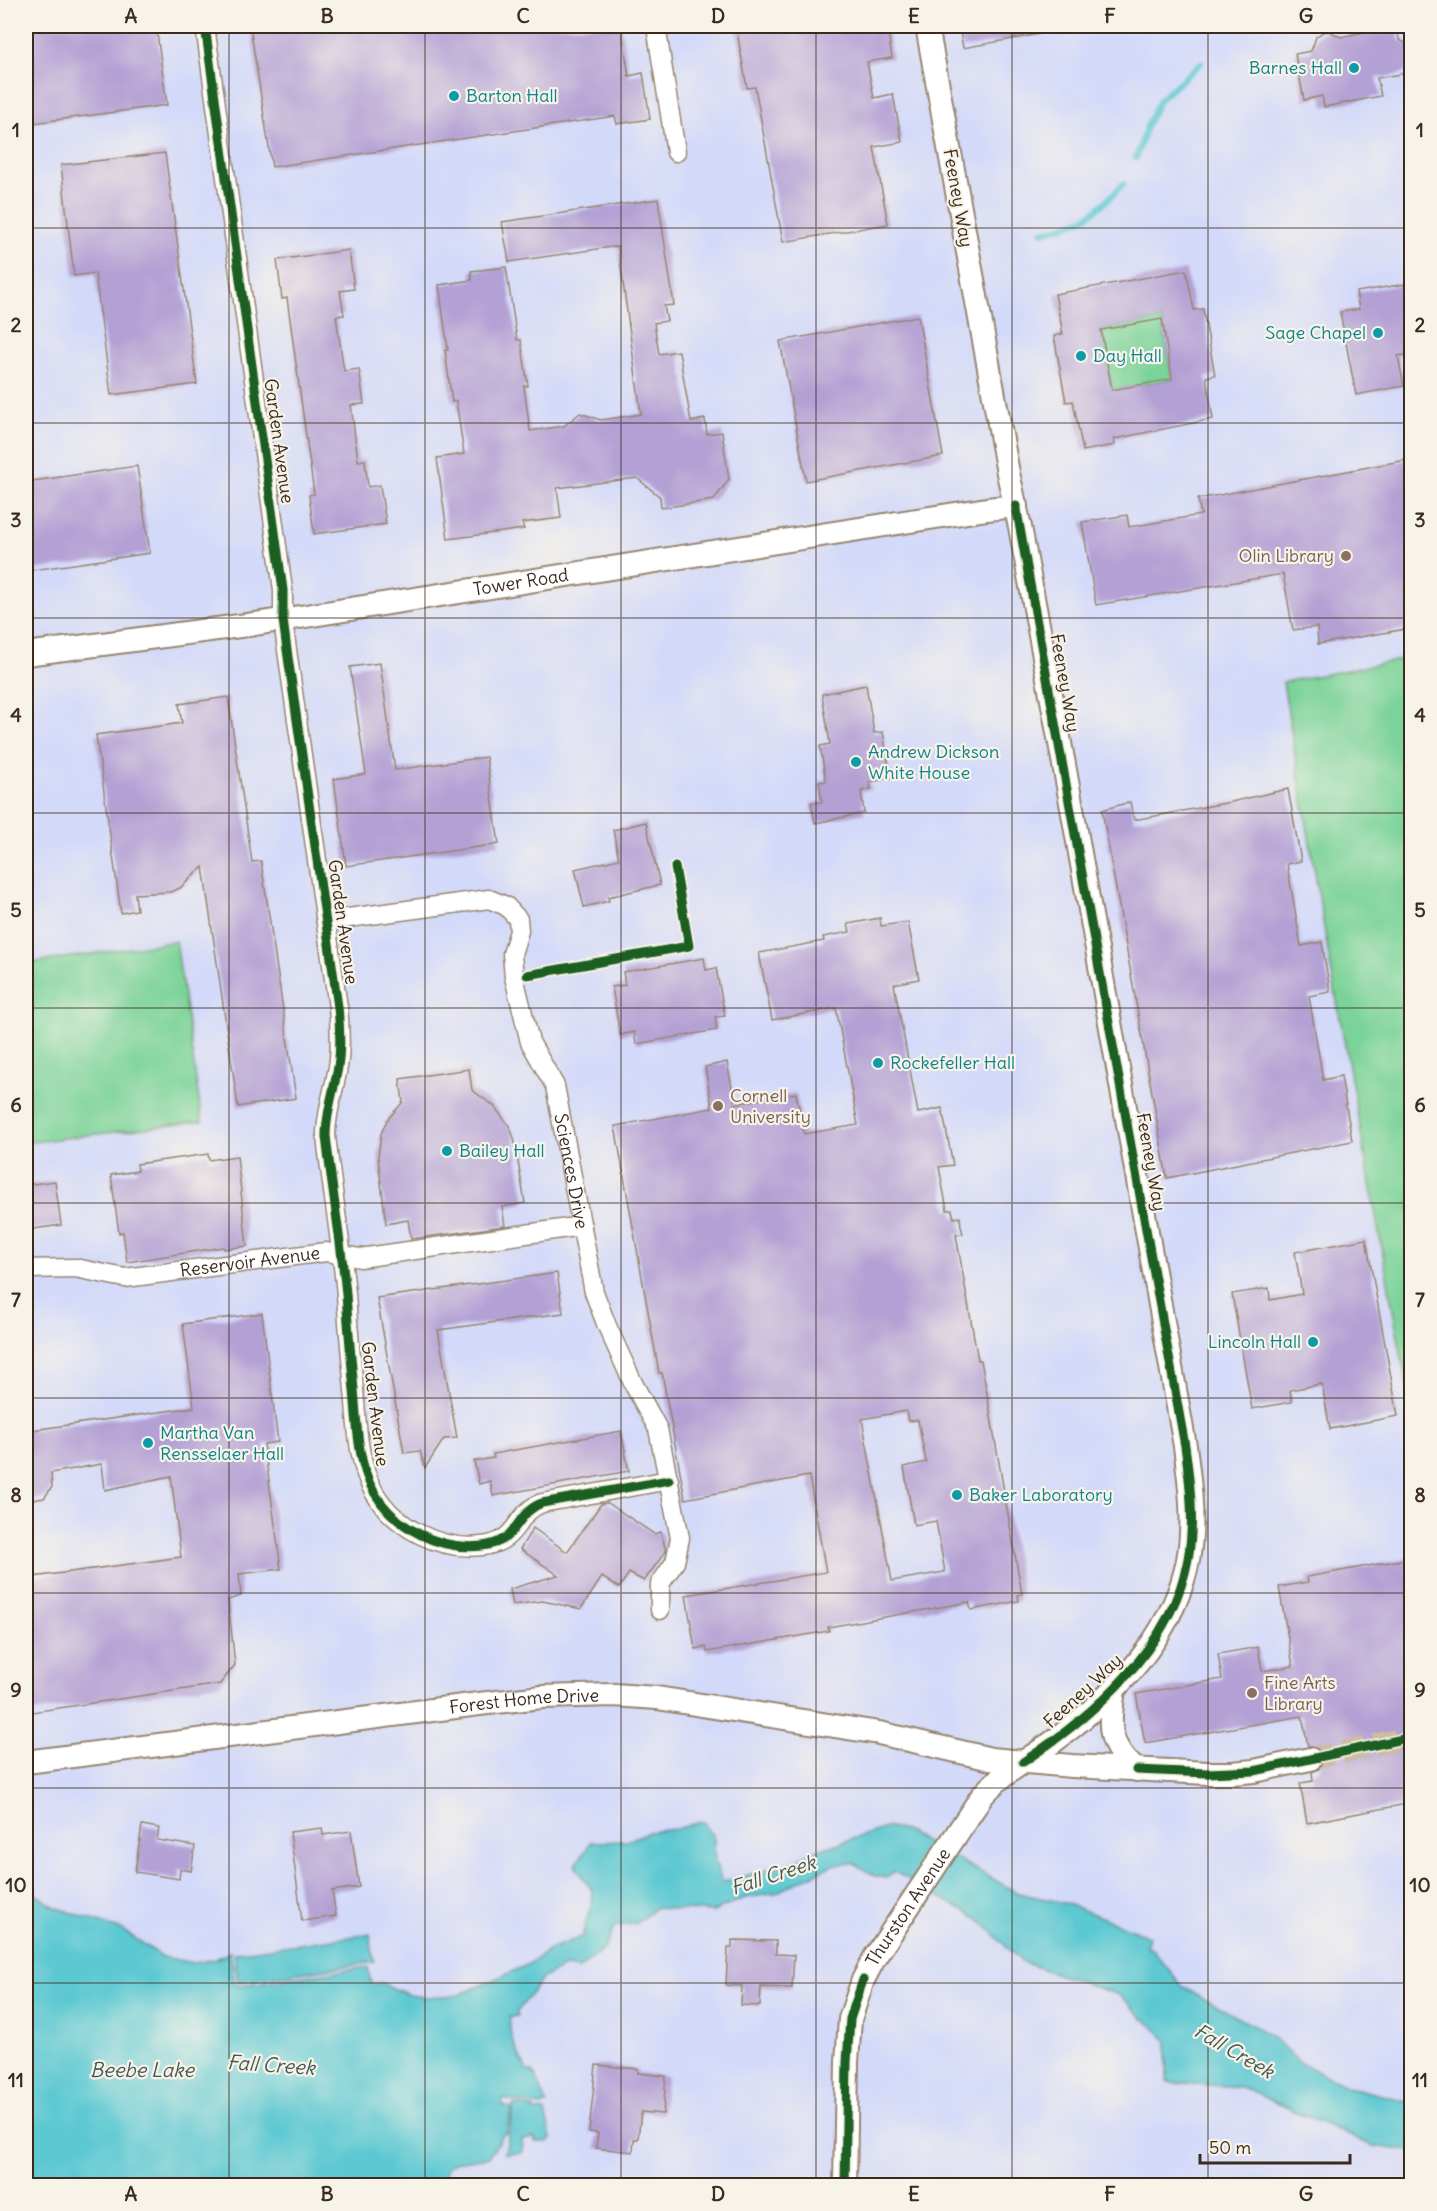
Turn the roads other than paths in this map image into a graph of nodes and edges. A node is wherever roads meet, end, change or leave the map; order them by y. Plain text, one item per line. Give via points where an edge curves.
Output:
1 (205, 26) edge
2 (656, 26) edge
3 (927, 26) edge
4 (676, 152) dead end
5 (1016, 507) junction
6 (283, 620) junction
7 (26, 654) edge
8 (326, 921) junction
9 (582, 1226) junction
10 (342, 1256) junction
11 (26, 1269) edge
12 (669, 1480) junction
13 (660, 1610) dead end
14 (1114, 1689) junction
15 (1310, 1759) tunnel mouth
16 (26, 1762) edge
17 (1023, 1762) junction
18 (1136, 1770) junction
19 (845, 2186) edge

1 - 6 street, Garden Avenue via 283,590
2 - 4 street
3 - 5 street, Feeney Way
5 - 6 street, Tower Road via 963,512
5 - 14 street, Feeney Way via 1140,1189 1191,1496 1188,1560 1176,1600 1154,1640
6 - 7 street, Tower Road
6 - 8 street, Garden Avenue
8 - 9 street, Sciences Drive via 483,899 496,901 514,914 519,925 512,954 516,987 530,1042 555,1086
8 - 10 street, Garden Avenue via 340,1037 326,1136
9 - 10 street, Reservoir Avenue via 360,1258
9 - 12 street, Sciences Drive via 600,1310 645,1407 656,1422
10 - 11 street, Reservoir Avenue via 326,1252 125,1278 75,1268
10 - 12 street, Garden Avenue via 364,1463 373,1490 404,1525 438,1541 481,1546 507,1538 529,1510 542,1503
12 - 13 street, Sciences Drive via 680,1538 675,1562 660,1584
14 - 17 street, Feeney Way via 1057,1739
14 - 18 street via 1112,1738 1123,1758
15 - 18 street, Forest Home Drive via 1232,1773
16 - 17 street, Forest Home Drive via 479,1704 613,1695 657,1698 879,1733 991,1759
17 - 18 street, Forest Home Drive
17 - 19 street, Thurston Avenue via 993,1783 863,1980 850,2019

